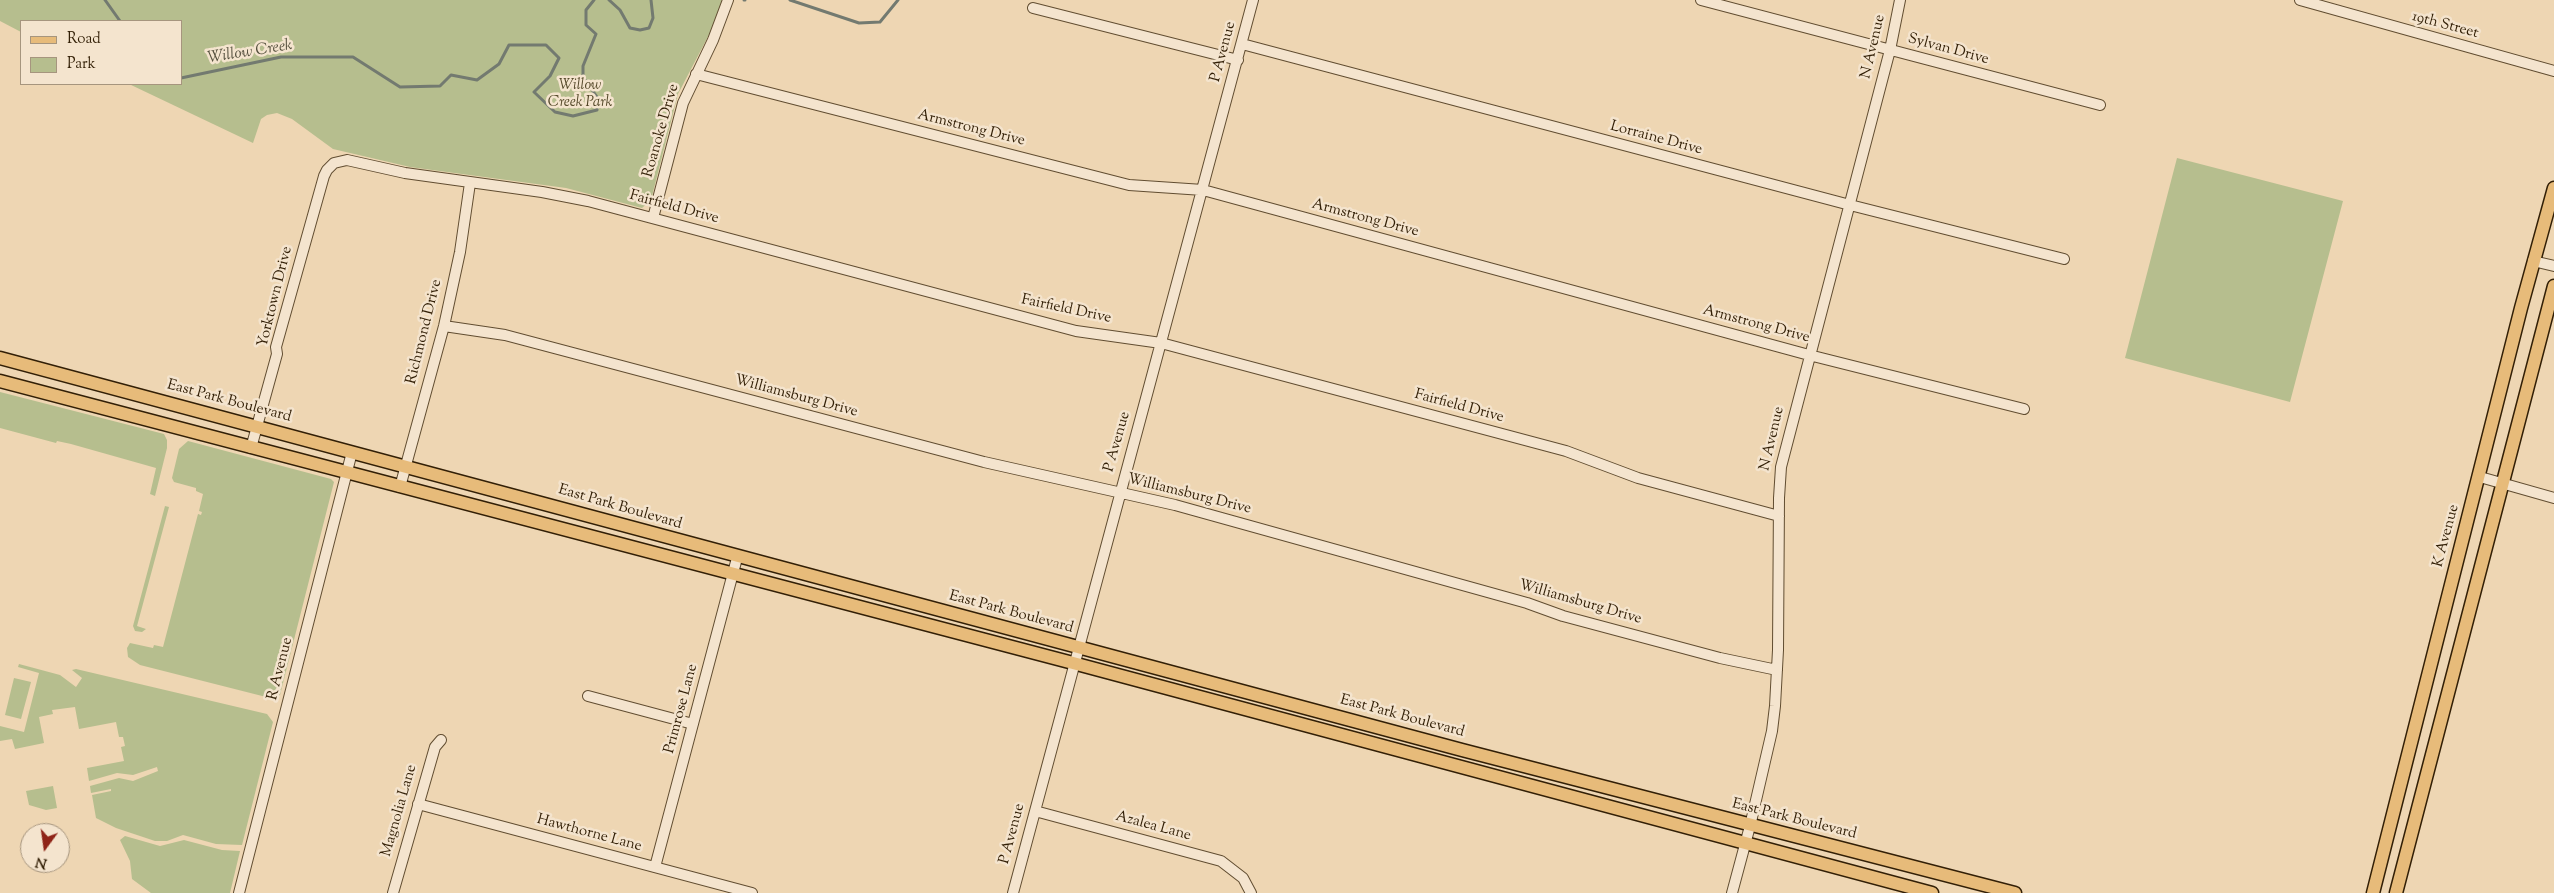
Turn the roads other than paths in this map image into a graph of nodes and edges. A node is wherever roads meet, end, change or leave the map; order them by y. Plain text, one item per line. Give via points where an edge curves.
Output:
1 (728, 0) edge
2 (1253, 0) edge
3 (1701, 0) edge
4 (1900, 0) edge
5 (2300, 0) edge
6 (1033, 8) dead end
7 (1242, 44) junction
8 (1890, 50) junction
9 (1238, 60) junction
10 (2554, 71) edge
11 (696, 74) junction
12 (2100, 105) dead end
13 (340, 161) joint
14 (470, 183) junction
15 (2554, 188) edge
16 (1203, 190) junction
17 (1850, 205) junction
18 (653, 218) junction
19 (2064, 260) dead end
20 (2533, 261) junction
21 (2554, 266) edge
22 (2554, 286) edge
23 (444, 326) junction
24 (1161, 343) junction
25 (1809, 355) junction
26 (0, 358) edge
27 (68, 375) junction
28 (0, 381) edge
29 (62, 397) junction
30 (2024, 409) dead end
31 (258, 426) junction
32 (252, 448) junction
33 (352, 452) junction
34 (406, 465) junction
35 (347, 473) junction
36 (2480, 477) junction
37 (2501, 484) junction
38 (400, 487) junction
39 (1120, 493) junction
40 (511, 494) junction
41 (2554, 498) edge
42 (505, 514) junction
43 (1779, 516) junction
44 (737, 558) junction
45 (733, 575) junction
46 (2438, 636) junction
47 (2461, 642) junction
48 (1078, 647) junction
49 (1073, 664) junction
50 (1778, 670) junction
51 (588, 696) dead end
52 (693, 724) junction
53 (441, 740) dead end
54 (2410, 745) junction
55 (2433, 750) junction
56 (418, 804) junction
57 (1035, 811) junction
58 (1750, 826) junction
59 (1745, 844) junction
60 (655, 867) junction
61 (239, 893) edge
62 (393, 893) edge
63 (752, 893) edge
64 (1013, 893) edge
65 (1251, 893) edge
66 (1732, 893) edge
67 (1932, 893) edge
68 (2015, 893) edge
69 (2373, 893) edge
70 (2396, 893) edge

1 - 11 street, Roanoke Drive
2 - 7 street, P Avenue
3 - 8 street, Sylvan Drive
4 - 8 street, N Avenue
5 - 10 street, 19th Street
6 - 9 street
7 - 9 street, P Avenue
7 - 17 street, Lorraine Drive
8 - 12 street, Sylvan Drive
8 - 17 street, N Avenue
9 - 16 street, P Avenue
11 - 16 street, Armstrong Drive via 1129,185
11 - 18 street, Roanoke Drive via 683,103
13 - 14 street, Fairfield Drive via 355,161
13 - 31 street, Yorktown Drive via 330,166 324,176 276,347 277,354
14 - 18 street, Fairfield Drive via 552,193
14 - 23 street, Richmond Drive via 460,252
15 - 20 main road, K Avenue
16 - 24 street, P Avenue
16 - 25 street, Armstrong Drive
17 - 19 street, Lorraine Drive
17 - 25 street, N Avenue
18 - 24 street, Fairfield Drive via 1076,330
20 - 21 street
20 - 36 main road, K Avenue
22 - 37 main road
23 - 34 street, Richmond Drive
23 - 39 street, Williamsburg Drive via 504,335 984,462
24 - 39 street, P Avenue
24 - 43 street, Fairfield Drive via 1566,451 1638,478
25 - 30 street, Armstrong Drive
25 - 43 street, N Avenue via 1781,467
26 - 27 main road, East Park Boulevard
27 - 29 main road
27 - 31 main road, East Park Boulevard
28 - 29 main road
29 - 32 main road
31 - 32 street, Yorktown Drive
31 - 33 main road, East Park Boulevard
32 - 35 main road
33 - 34 main road, East Park Boulevard
33 - 35 street, R Avenue
34 - 38 street, Richmond Drive
34 - 40 main road, East Park Boulevard
35 - 38 main road
35 - 61 street, R Avenue
36 - 37 street
36 - 46 main road, K Avenue
37 - 41 street
37 - 47 main road
38 - 42 main road
39 - 48 street, P Avenue
39 - 50 street, Williamsburg Drive via 1184,508 1720,658
40 - 42 main road
40 - 44 main road, East Park Boulevard
42 - 45 main road
43 - 50 street, N Avenue
44 - 45 street, Primrose Lane
44 - 48 main road, East Park Boulevard
45 - 49 main road
45 - 52 street, Primrose Lane
46 - 47 main road
46 - 54 main road, K Avenue
47 - 55 main road
48 - 49 street, P Avenue
48 - 58 main road, East Park Boulevard
49 - 57 street, P Avenue
49 - 59 main road
50 - 58 street, N Avenue via 1772,731
51 - 52 street
52 - 60 street, Primrose Lane
53 - 56 street, Magnolia Lane via 435,746
54 - 55 main road
54 - 69 main road, K Avenue
55 - 70 main road
56 - 60 street, Hawthorne Lane
56 - 62 street, Magnolia Lane
57 - 64 street, P Avenue
57 - 65 street, Azalea Lane via 1221,861 1243,878
58 - 59 street, N Avenue
58 - 68 main road, East Park Boulevard
59 - 66 street, N Avenue
59 - 67 main road
60 - 63 street, Hawthorne Lane

